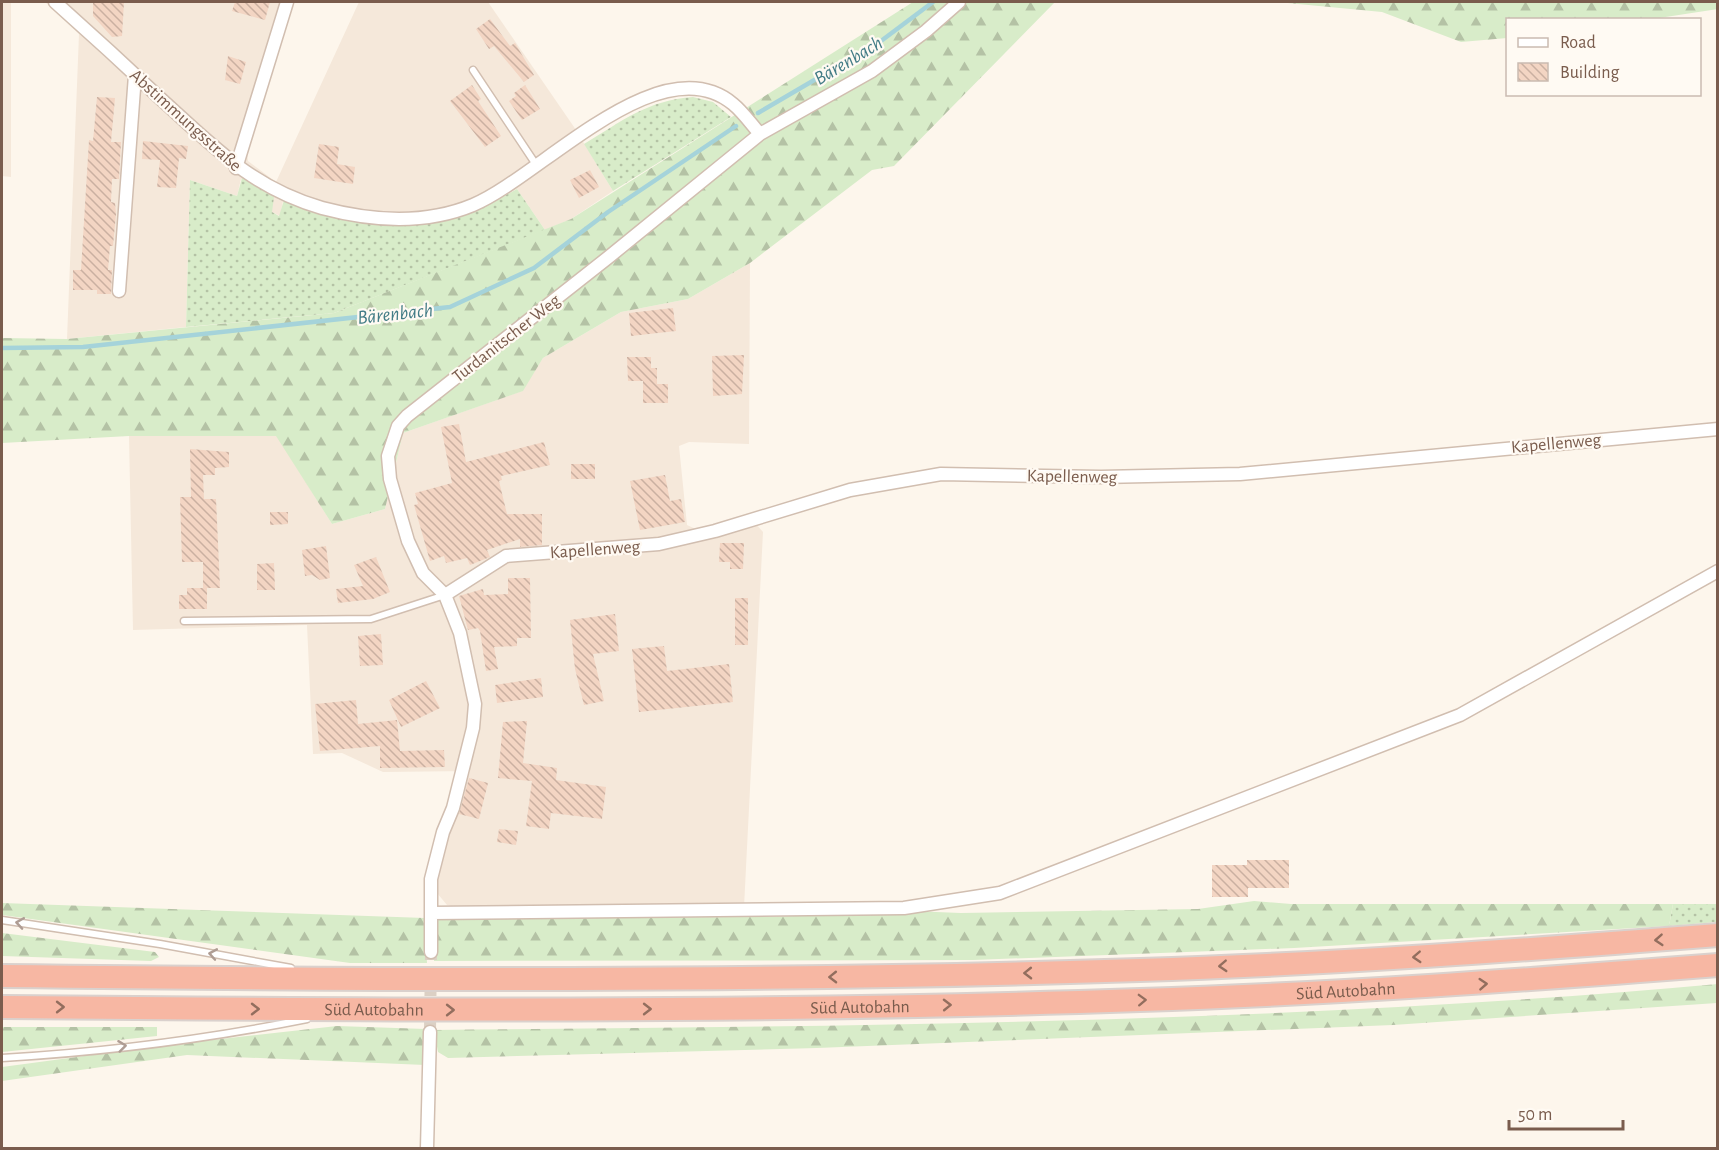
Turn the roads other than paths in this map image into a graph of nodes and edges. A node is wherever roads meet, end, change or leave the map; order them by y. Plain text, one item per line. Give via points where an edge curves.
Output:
1 (55, 2) edge
2 (287, 2) edge
3 (959, 2) edge
4 (473, 70) dead end
5 (135, 75) junction
6 (760, 134) junction
7 (537, 166) junction
8 (236, 168) junction
9 (119, 291) dead end
10 (1718, 429) edge
11 (1718, 571) edge
12 (445, 595) junction
13 (184, 621) dead end
14 (431, 913) junction
15 (2, 920) edge
16 (1718, 935) edge
17 (431, 952) tunnel mouth
18 (1718, 965) edge
19 (2, 976) edge
20 (353, 980) junction
21 (2, 1007) edge
22 (355, 1010) junction
23 (430, 1032) tunnel mouth
24 (2, 1058) edge
25 (427, 1149) edge

1 - 5 street, Abstimmungsstraße
2 - 8 street
3 - 6 street via 872,71
4 - 7 lane
5 - 8 street, Abstimmungsstraße
5 - 9 street
6 - 7 street, Abstimmungsstraße via 732,103 716,94 676,88 625,106
6 - 12 street, Turdanitscher Weg via 398,426 388,456 390,479 408,541 423,573
7 - 8 street, Abstimmungsstraße via 473,205 435,216 399,220 351,214 291,198
10 - 12 street, Kapellenweg via 1240,474 941,474 850,490 660,544 506,556
11 - 14 street via 1460,715 1000,893 904,908
12 - 13 lane via 371,619
12 - 14 street, Turdanitscher Weg via 460,633 475,704 459,785 431,879
14 - 17 street, Turdanitscher Weg
20 -> 15 lane
16 -> 20 highway, Süd Autobahn via 1476,954 1144,970 826,978
22 -> 18 highway, Süd Autobahn via 816,1008 1142,1000 1478,984
19 - 20 highway, Süd Autobahn
21 -> 22 highway, Süd Autobahn
24 -> 22 lane via 243,1032
23 - 25 street

